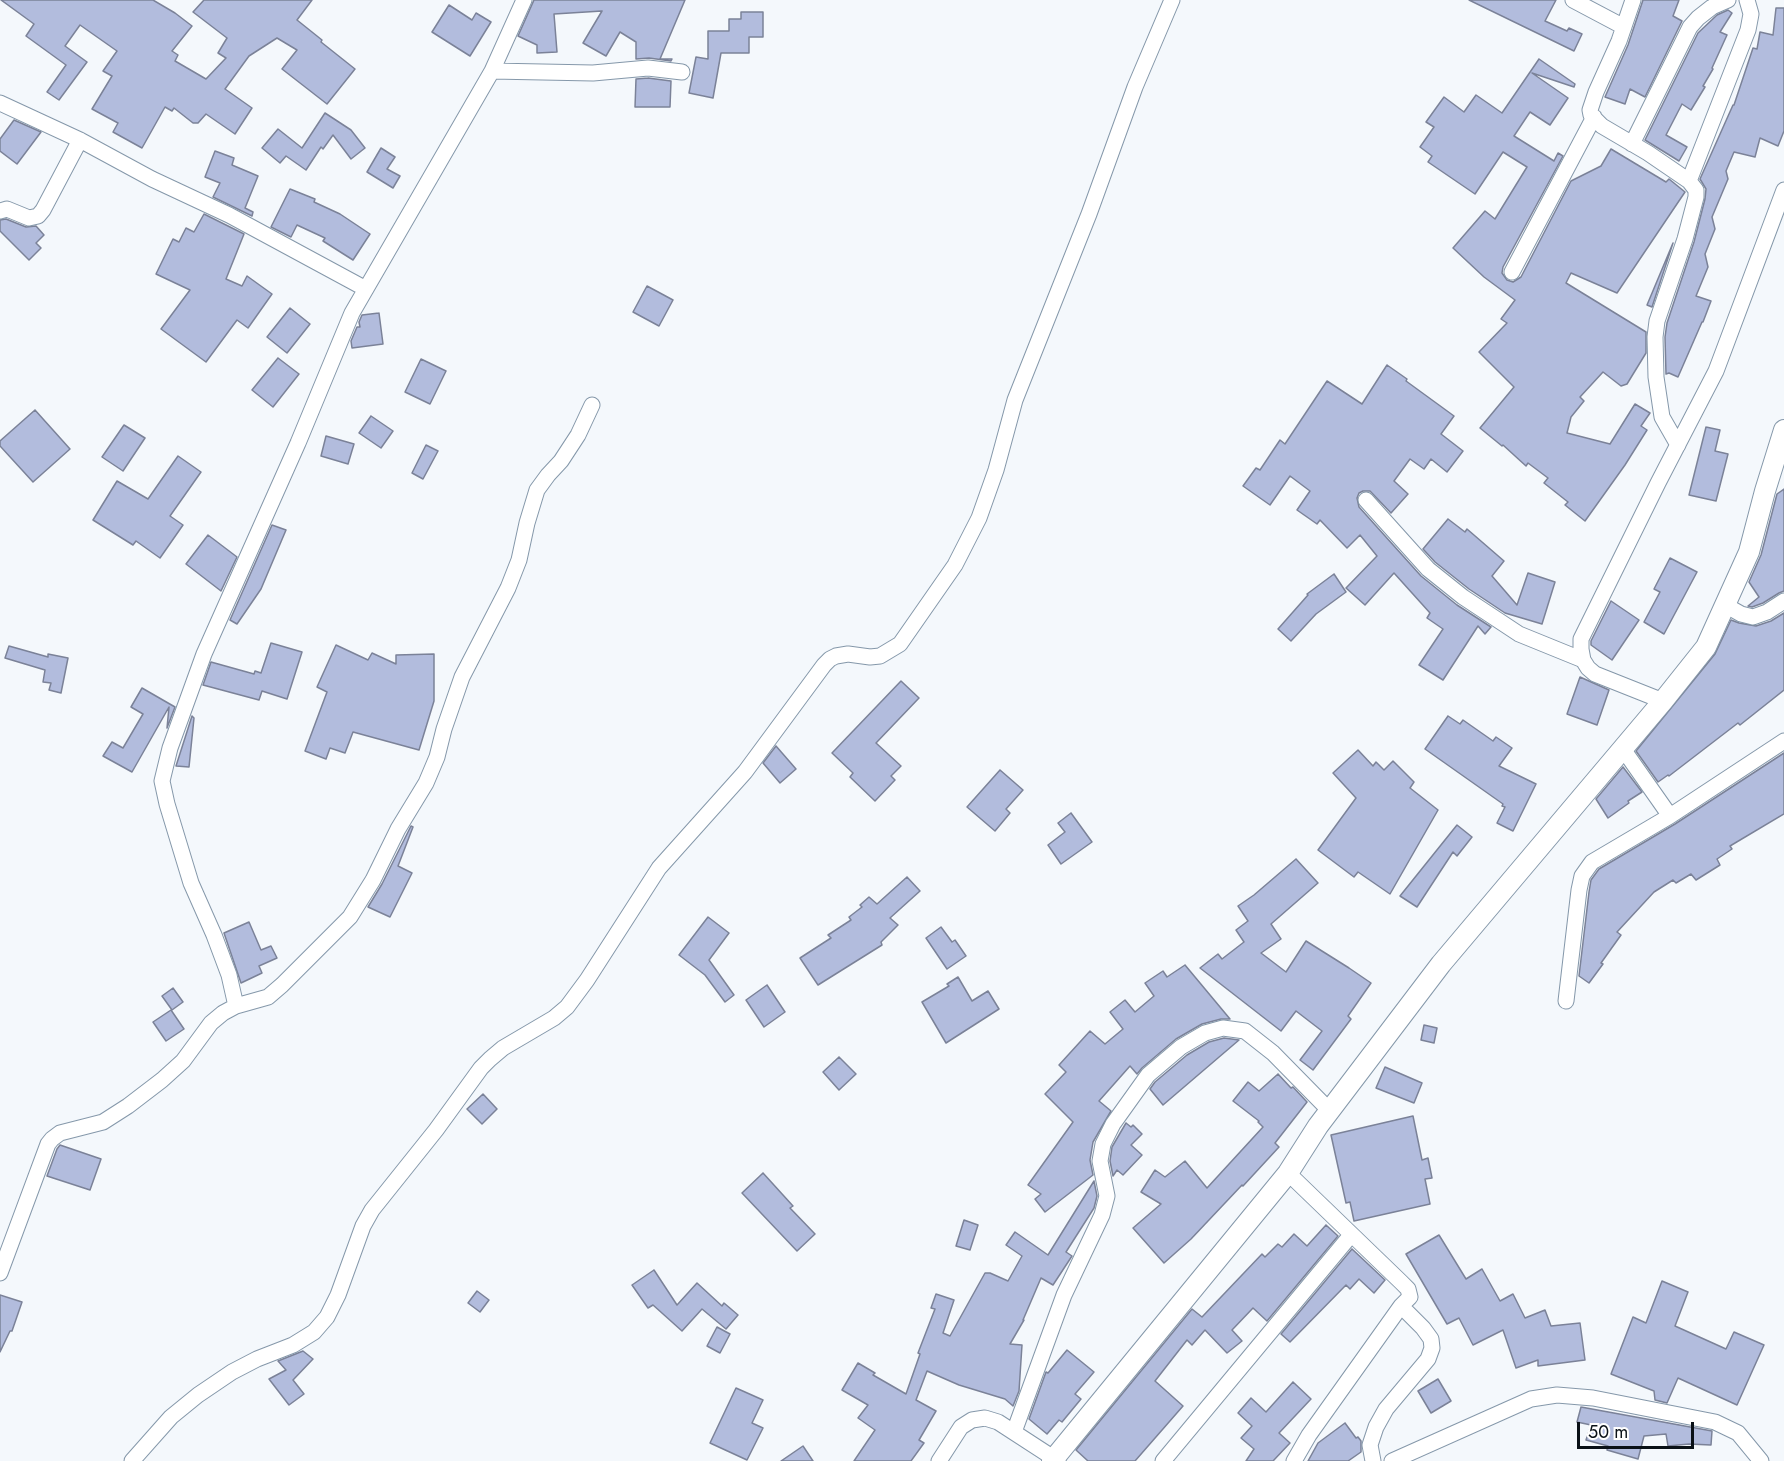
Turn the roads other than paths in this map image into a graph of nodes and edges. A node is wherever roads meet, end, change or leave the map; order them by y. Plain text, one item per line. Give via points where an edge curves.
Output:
1 (524, 0) edge
2 (1172, 0) edge
3 (1573, 0) edge
4 (1633, 0) edge
5 (1728, 0) edge
6 (1747, 0) edge
7 (1624, 27) junction
8 (492, 71) junction
9 (682, 72) dead end
10 (0, 103) edge
11 (1593, 117) junction
12 (80, 140) junction
13 (1632, 144) junction
14 (1689, 180) junction
15 (1784, 190) edge
16 (0, 212) edge
17 (1512, 272) dead end
18 (366, 289) junction
19 (592, 405) dead end
20 (1784, 430) edge
21 (1678, 445) junction
22 (1781, 455) edge
23 (1366, 500) dead end
24 (1784, 602) edge
25 (1725, 605) junction
26 (1583, 660) junction
27 (1663, 701) junction
28 (1784, 741) edge
29 (1623, 749) junction
30 (1670, 816) junction
31 (1566, 1001) dead end
32 (236, 1006) junction
33 (1329, 1110) junction
34 (1288, 1173) junction
35 (1351, 1235) junction
36 (0, 1273) edge
37 (1401, 1306) junction
38 (1014, 1432) junction
39 (1054, 1460) edge
40 (132, 1461) edge
41 (939, 1461) edge
42 (1163, 1461) edge
43 (1294, 1461) edge
44 (1373, 1461) edge
45 (1392, 1461) edge
46 (1761, 1461) edge

1 - 8 street
2 - 40 street via 1015,400 979,518 955,565 900,644 880,656 836,656 824,665 745,772 659,868 567,1007 503,1048 481,1068 372,1210 338,1295 314,1332 232,1372 198,1395 171,1417
3 - 7 street
4 - 7 street
5 - 13 street via 1712,7 1689,27
6 - 14 street via 1751,14 1748,30
7 - 11 street via 1591,105
8 - 9 street via 593,73 648,68
8 - 18 street
10 - 12 street
11 - 13 street
11 - 17 street
12 - 16 street via 38,216 29,218 7,209
12 - 18 street
13 - 14 street
14 - 21 street via 1696,197 1657,321 1656,337 1662,417
15 - 21 street via 1716,371
18 - 32 street via 352,313 204,654 162,781 190,883 229,975
19 - 32 street via 578,435 537,490 508,588 462,677 426,783 374,880 350,917 282,985 268,997
20 - 22 main road
21 - 26 street via 1581,639
22 - 25 main road via 1749,552
23 - 26 street via 1428,569 1463,597 1520,634
24 - 25 street via 1753,617
25 - 27 main road via 1706,647
26 - 27 street via 1594,674
27 - 29 main road
28 - 30 street
29 - 30 street
29 - 33 main road via 1441,964
30 - 31 street via 1592,862 1582,876
32 - 36 street via 212,1023 183,1061 128,1106 102,1122 60,1133 52,1139
33 - 34 main road
33 - 38 street via 1273,1053 1245,1031 1223,1028 1205,1033 1148,1075 1103,1144 1100,1161 1107,1196 1102,1215 1064,1295
34 - 35 street
34 - 39 main road
35 - 37 street via 1408,1289 1410,1297
35 - 42 street
37 - 43 street
37 - 44 street via 1423,1328 1432,1348 1428,1359 1376,1427 1370,1445
38 - 39 street
38 - 41 street via 985,1418 972,1420 961,1427
45 - 46 street via 1531,1399 1557,1395 1593,1398 1715,1422 1738,1433

